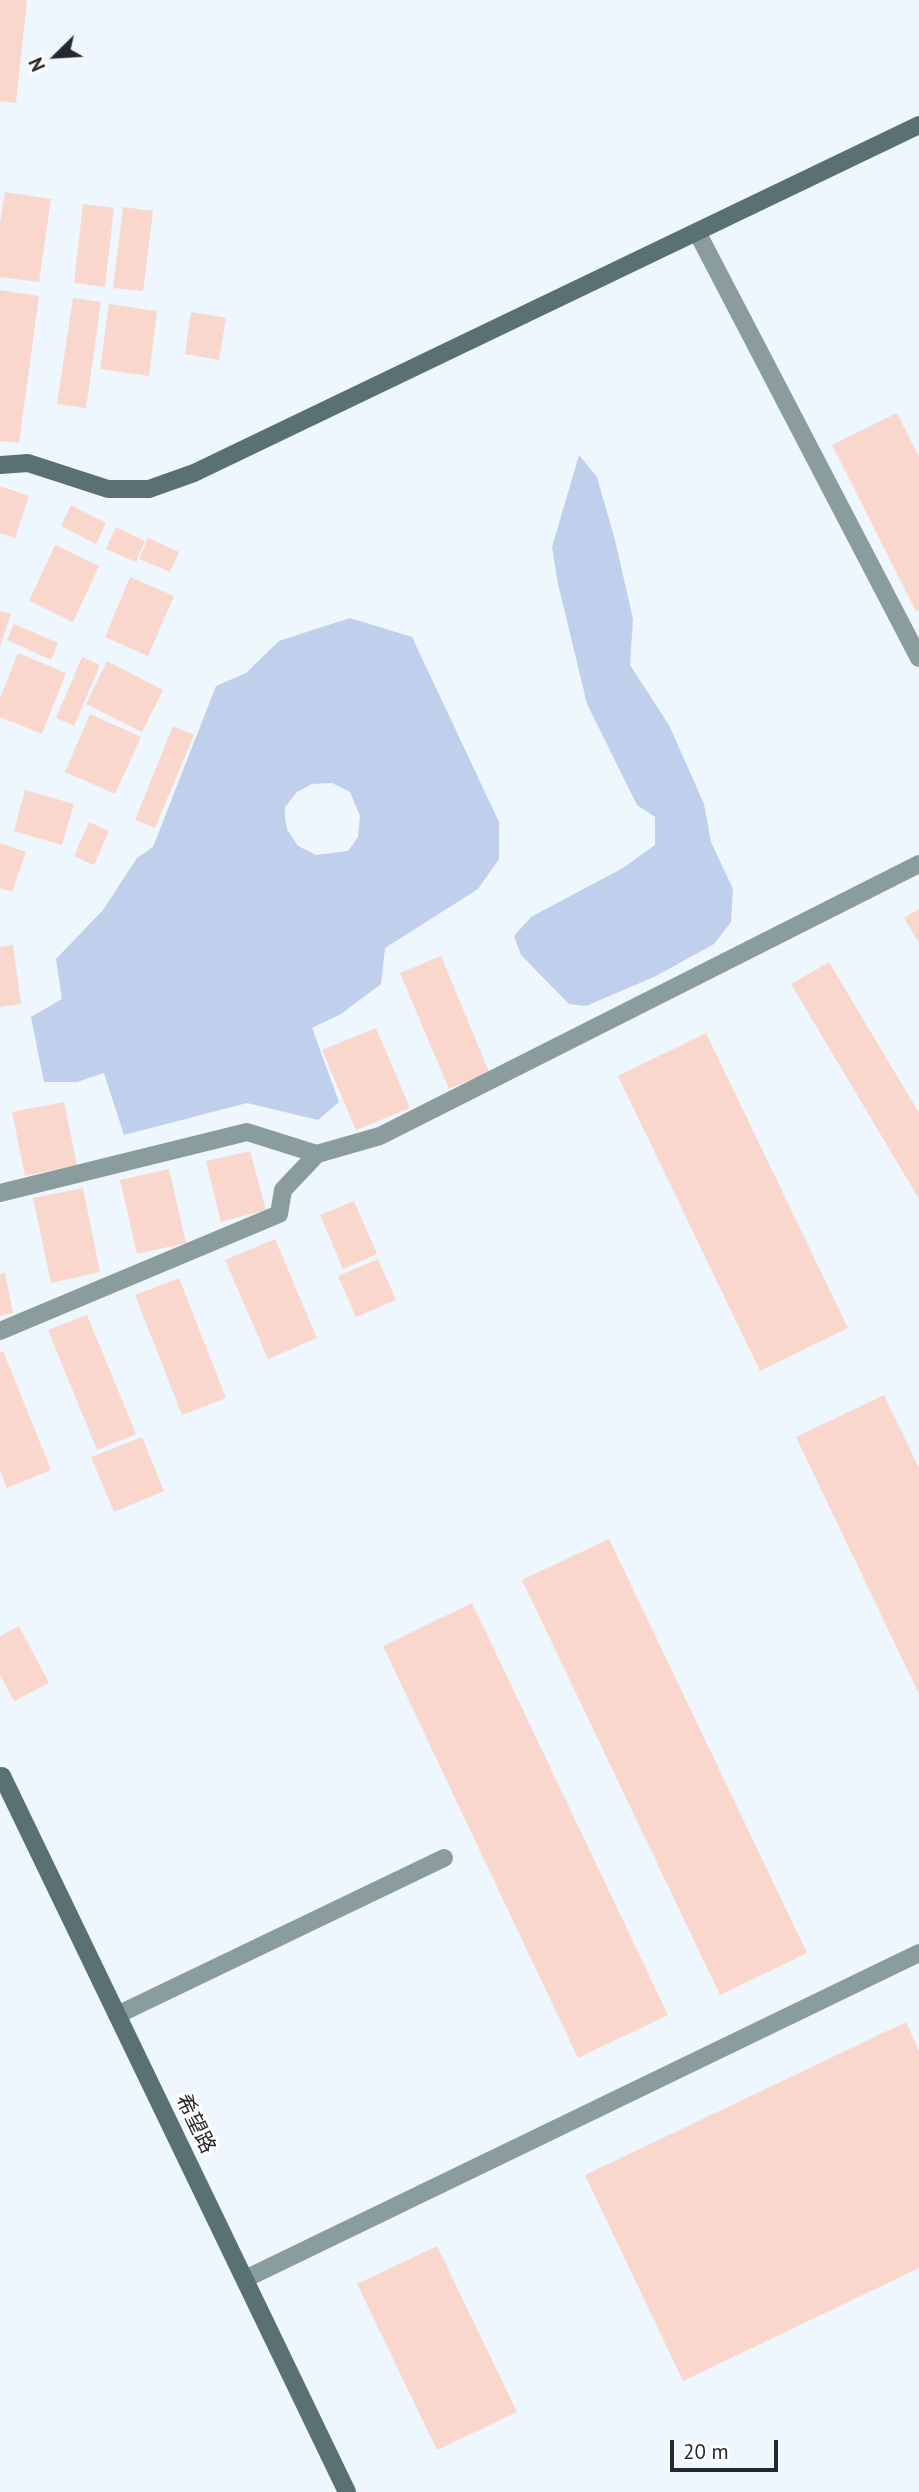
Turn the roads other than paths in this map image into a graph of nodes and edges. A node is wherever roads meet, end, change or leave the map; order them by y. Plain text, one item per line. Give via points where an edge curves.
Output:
1 (919, 125) edge
2 (696, 232) junction
3 (0, 465) edge
4 (919, 658) edge
5 (919, 864) edge
6 (317, 1154) junction
7 (0, 1193) edge
8 (0, 1331) edge
9 (1, 1777) edge
10 (444, 1858) dead end
11 (919, 1953) edge
12 (117, 2015) junction
13 (245, 2279) junction
14 (347, 2492) edge

1 - 2 street
2 - 3 street via 194,473 149,489 108,489 28,463
2 - 4 street
5 - 6 street via 380,1136
6 - 7 street via 247,1132
6 - 8 street via 283,1190 279,1214
9 - 12 street, 希望路
10 - 12 street
11 - 13 street
12 - 13 street, 希望路
13 - 14 street, 希望路

